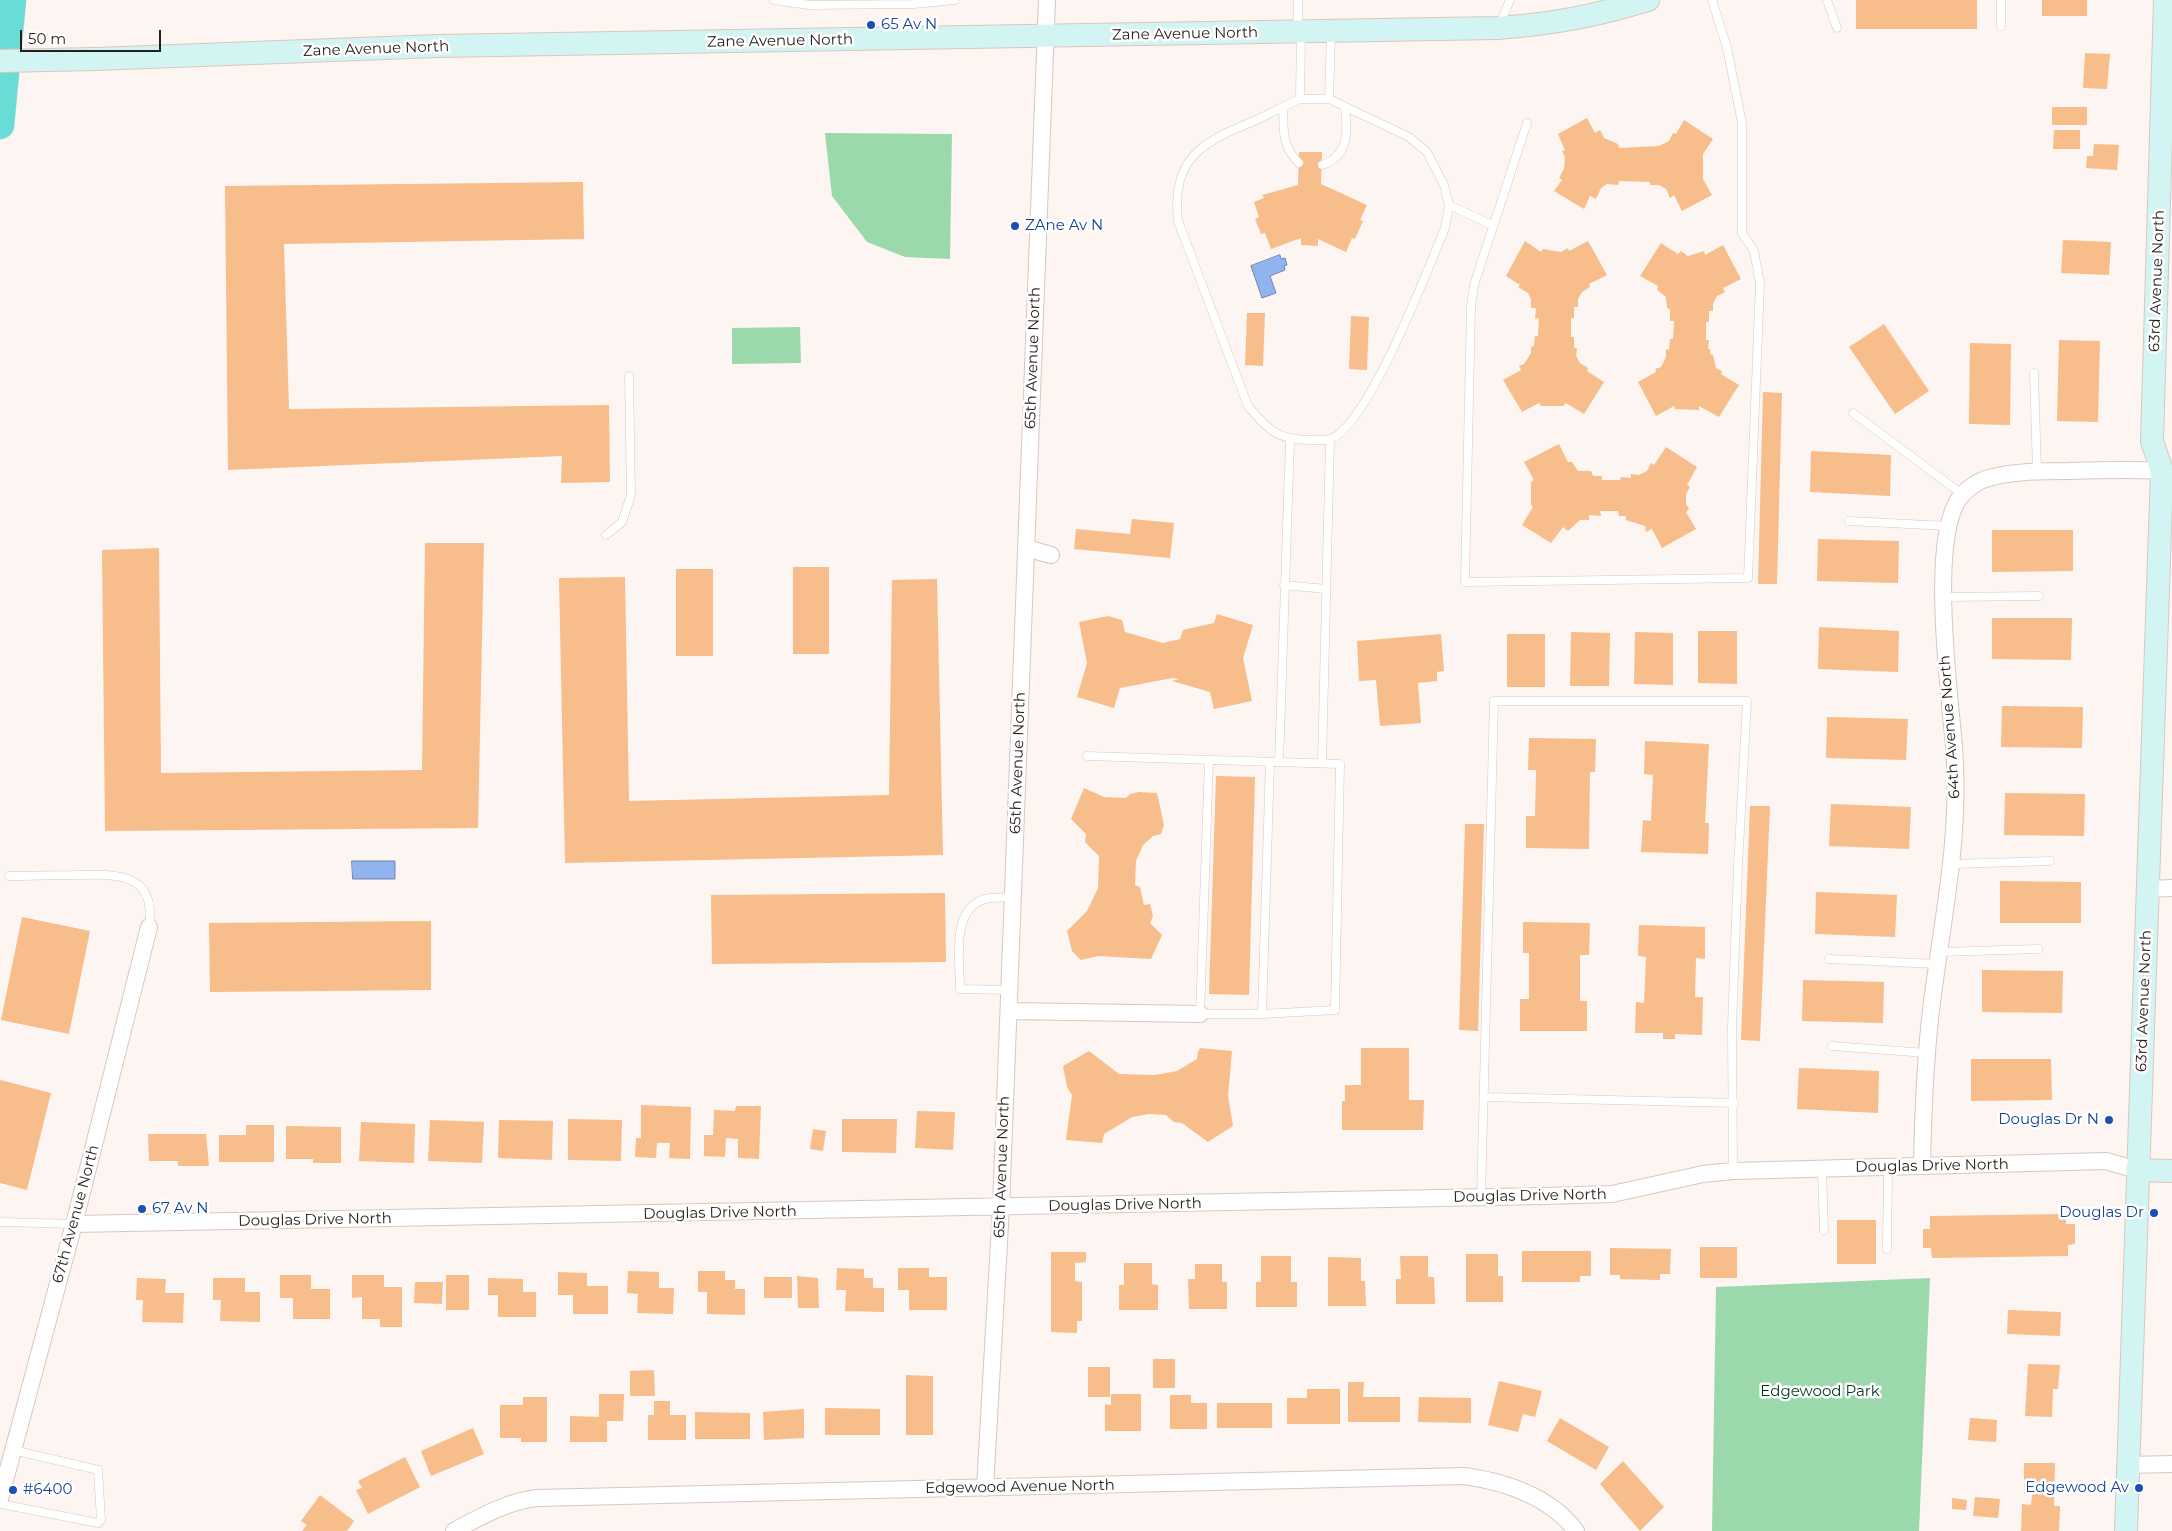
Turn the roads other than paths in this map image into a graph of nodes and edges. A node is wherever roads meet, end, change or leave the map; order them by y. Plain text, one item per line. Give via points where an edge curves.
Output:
1 (12, 0) edge
2 (774, 0) edge
3 (955, 0) edge
4 (1047, 0) edge
5 (1298, 0) edge
6 (1510, 0) edge
7 (1648, 0) edge
8 (1712, 0) edge
9 (1827, 0) edge
10 (2001, 0) edge
11 (2164, 0) edge
12 (2001, 26) dead end
13 (1498, 28) junction
14 (1837, 28) dead end
15 (1299, 32) junction
16 (1331, 32) junction
17 (1047, 37) junction
18 (0, 61) edge
19 (1300, 99) junction
20 (1329, 99) junction
21 (1283, 107) junction
22 (1345, 108) junction
23 (1527, 123) dead end
24 (0, 125) edge
25 (1299, 163) dead end
26 (1322, 165) dead end
27 (1449, 205) junction
28 (1492, 225) junction
29 (2034, 373) dead end
30 (629, 376) dead end
31 (1853, 413) dead end
32 (1330, 439) junction
33 (1290, 440) junction
34 (2172, 448) edge
35 (2162, 471) junction
36 (2037, 472) junction
37 (1962, 494) junction
38 (1849, 521) dead end
39 (1948, 526) junction
40 (606, 535) dead end
41 (1026, 548) junction
42 (1051, 555) dead end
43 (1284, 585) junction
44 (1326, 588) junction
45 (2039, 596) dead end
46 (1944, 597) junction
47 (2164, 616) edge
48 (1087, 756) dead end
49 (1209, 761) junction
50 (1270, 762) junction
51 (1279, 762) junction
52 (1322, 763) junction
53 (2050, 861) dead end
54 (1952, 864) junction
55 (9, 876) dead end
56 (2172, 888) edge
57 (2148, 889) junction
58 (1013, 898) junction
59 (149, 927) joint
60 (2038, 949) dead end
61 (1939, 958) junction
62 (1830, 959) dead end
63 (1010, 990) junction
64 (1009, 1011) junction
65 (1200, 1014) junction
66 (1262, 1014) junction
67 (1832, 1046) dead end
68 (1926, 1052) junction
69 (1484, 1097) junction
70 (1734, 1103) junction
71 (1922, 1166) junction
72 (1888, 1167) junction
73 (1822, 1168) junction
74 (2137, 1170) junction
75 (1734, 1171) junction
76 (2172, 1171) edge
77 (1481, 1197) junction
78 (1001, 1207) junction
79 (0, 1222) edge
80 (74, 1224) junction
81 (1824, 1230) dead end
82 (1887, 1249) dead end
83 (13, 1450) junction
84 (2172, 1464) edge
85 (2128, 1465) junction
86 (985, 1488) junction
87 (0, 1499) edge
88 (0, 1504) edge
89 (454, 1531) edge
90 (1576, 1531) edge
91 (2126, 1531) edge

1 - 24 highway
2 - 3 lane via 809,4 895,4
4 - 17 street, 65th Avenue North
5 - 15 lane
6 - 13 lane
7 - 13 street, Zane Avenue North via 1555,24
8 - 28 lane via 1727,48 1742,123 1742,233 1754,251 1760,284 1748,578 1465,582 1471,307 1474,285
9 - 14 lane
10 - 12 lane
11 - 35 street, 63rd Avenue North via 2152,441
13 - 16 street, Zane Avenue North
15 - 16 street, Zane Avenue North
15 - 17 street, Zane Avenue North
15 - 19 lane
16 - 20 lane
17 - 18 street, Zane Avenue North, bridge via 438,46
17 - 41 street, 65th Avenue North
19 - 20 lane
19 - 21 lane
20 - 22 lane
21 - 25 lane via 1284,140 1288,152
21 - 33 lane via 1213,138 1198,150 1180,178 1176,205 1178,221 1248,406 1262,422
22 - 26 lane via 1346,142 1340,154
22 - 27 lane via 1409,137 1427,152 1444,185
23 - 28 lane
27 - 28 lane
27 - 32 lane via 1445,228 1382,372 1354,417
29 - 36 lane
30 - 40 lane via 630,495 622,522
31 - 37 lane
32 - 33 lane
32 - 44 lane
33 - 43 lane
34 - 35 street, 63rd Avenue North
35 - 36 street
35 - 47 street, 63rd Avenue North
36 - 37 street via 1987,478
37 - 39 street, 64th Avenue North via 1953,508
38 - 39 lane
39 - 46 street, 64th Avenue North
41 - 42 street
41 - 58 street, 65th Avenue North
43 - 44 lane
43 - 51 lane
44 - 52 lane
45 - 46 lane
46 - 54 street, 64th Avenue North via 1944,638 1957,780
47 - 57 street, 63rd Avenue North
48 - 49 lane
49 - 50 lane
49 - 65 lane
50 - 51 lane
50 - 66 lane
51 - 52 lane
52 - 66 lane via 1340,764 1335,1010
53 - 54 lane
54 - 61 street, 64th Avenue North
55 - 59 lane via 111,874 129,878 139,884 149,901
56 - 57 street
57 - 74 street, 63rd Avenue North
58 - 63 street, 65th Avenue North
58 - 63 lane via 984,898 966,913 961,926 960,989
59 - 80 street, 67th Avenue North
60 - 61 lane
61 - 62 lane
61 - 68 street, 64th Avenue North
63 - 64 street, 65th Avenue North
64 - 65 street
64 - 78 street, 65th Avenue North
65 - 66 lane
67 - 68 lane
68 - 71 street, 64th Avenue North
69 - 70 lane
69 - 70 lane via 1494,701 1747,701 1732,1027
69 - 77 lane
70 - 75 lane
71 - 72 street, Douglas Drive North
71 - 74 street, Douglas Drive North via 2106,1161
72 - 73 street, Douglas Drive North
72 - 82 lane
73 - 75 street, Douglas Drive North
73 - 81 lane
74 - 76 street, Douglas Drive North
74 - 85 street, 63rd Avenue North
75 - 77 street, Douglas Drive North via 1703,1174 1612,1194
77 - 78 street, Douglas Drive North
78 - 80 street, Douglas Drive North
78 - 86 street, 65th Avenue North
79 - 80 lane
80 - 83 street, 67th Avenue North
83 - 87 street, 67th Avenue North
83 - 88 lane via 98,1470 101,1520 98,1523
84 - 85 street
85 - 91 street, 63rd Avenue North
86 - 89 street, Edgewood Avenue North via 522,1499
86 - 90 street, Edgewood Avenue North via 1465,1476 1495,1481 1525,1492 1553,1508

